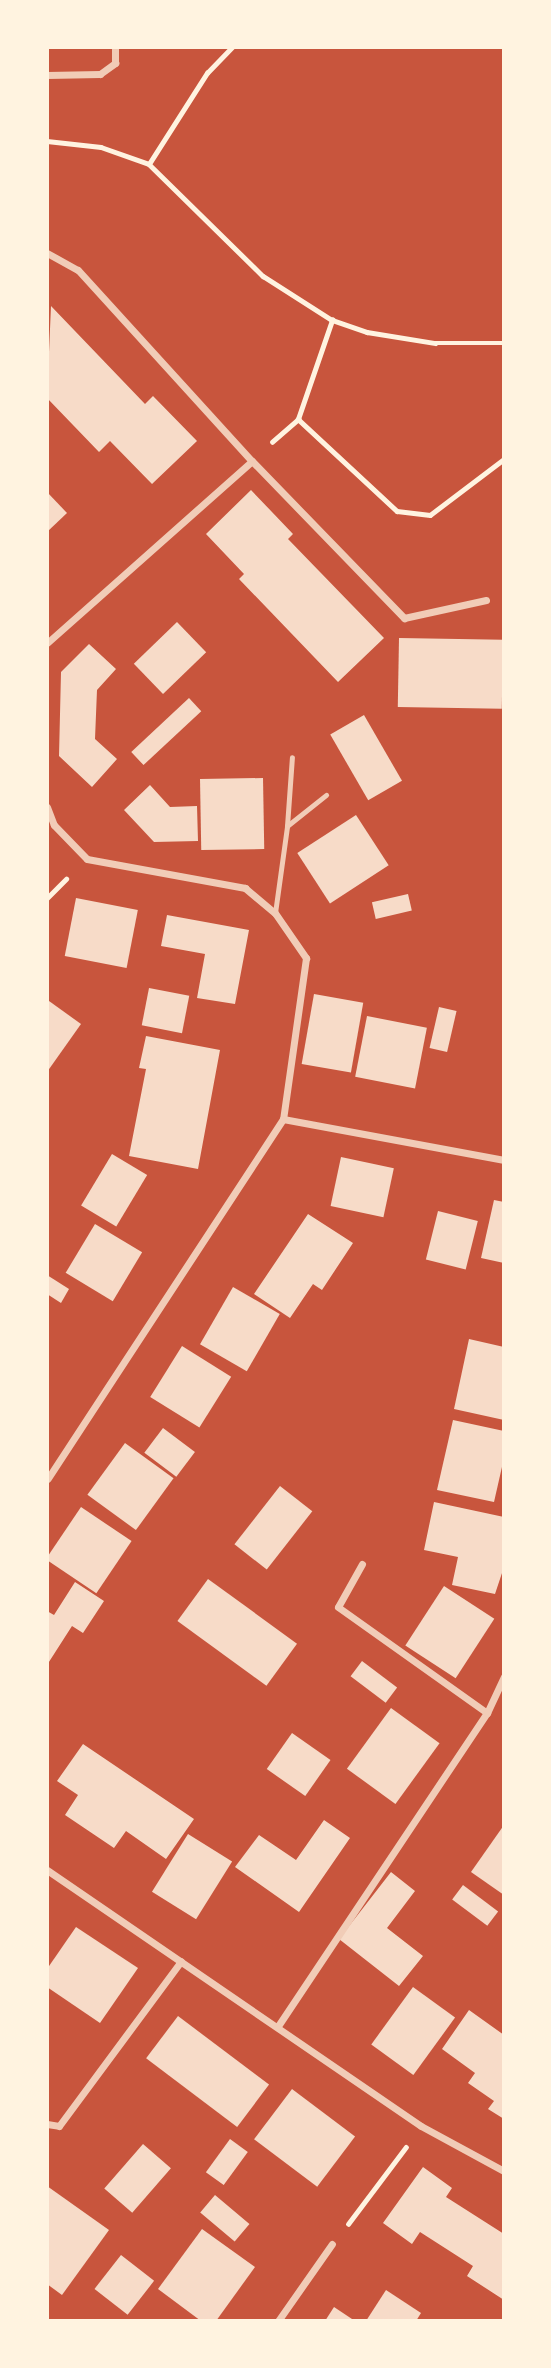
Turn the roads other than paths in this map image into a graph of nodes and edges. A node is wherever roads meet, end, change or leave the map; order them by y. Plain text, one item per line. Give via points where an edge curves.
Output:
1 (116, 47) edge
2 (47, 75) edge
3 (47, 253) edge
4 (252, 461) junction
5 (486, 600) dead end
6 (47, 643) edge
7 (292, 757) dead end
8 (326, 795) dead end
9 (47, 807) edge
10 (287, 826) junction
11 (275, 913) junction
12 (283, 1119) junction
13 (504, 1160) edge
14 (47, 1479) edge
15 (362, 1563) dead end
16 (504, 1677) edge
17 (486, 1713) junction
18 (47, 1870) edge
19 (181, 1961) junction
20 (278, 2026) junction
21 (47, 2124) edge
22 (504, 2171) edge
23 (332, 2244) road end
24 (278, 2321) edge

1 - 2 street via 115,63 100,74
3 - 4 street via 78,270
4 - 5 street via 404,618
4 - 6 street
7 - 10 lane
8 - 10 lane
9 - 11 street via 54,825 87,859 245,888
10 - 11 lane
11 - 12 street via 306,958
12 - 13 street
12 - 14 street
15 - 17 street via 338,1607
16 - 17 street
17 - 20 street
18 - 19 street
19 - 20 street
19 - 21 street via 59,2126
20 - 22 street via 421,2126
23 - 24 street

